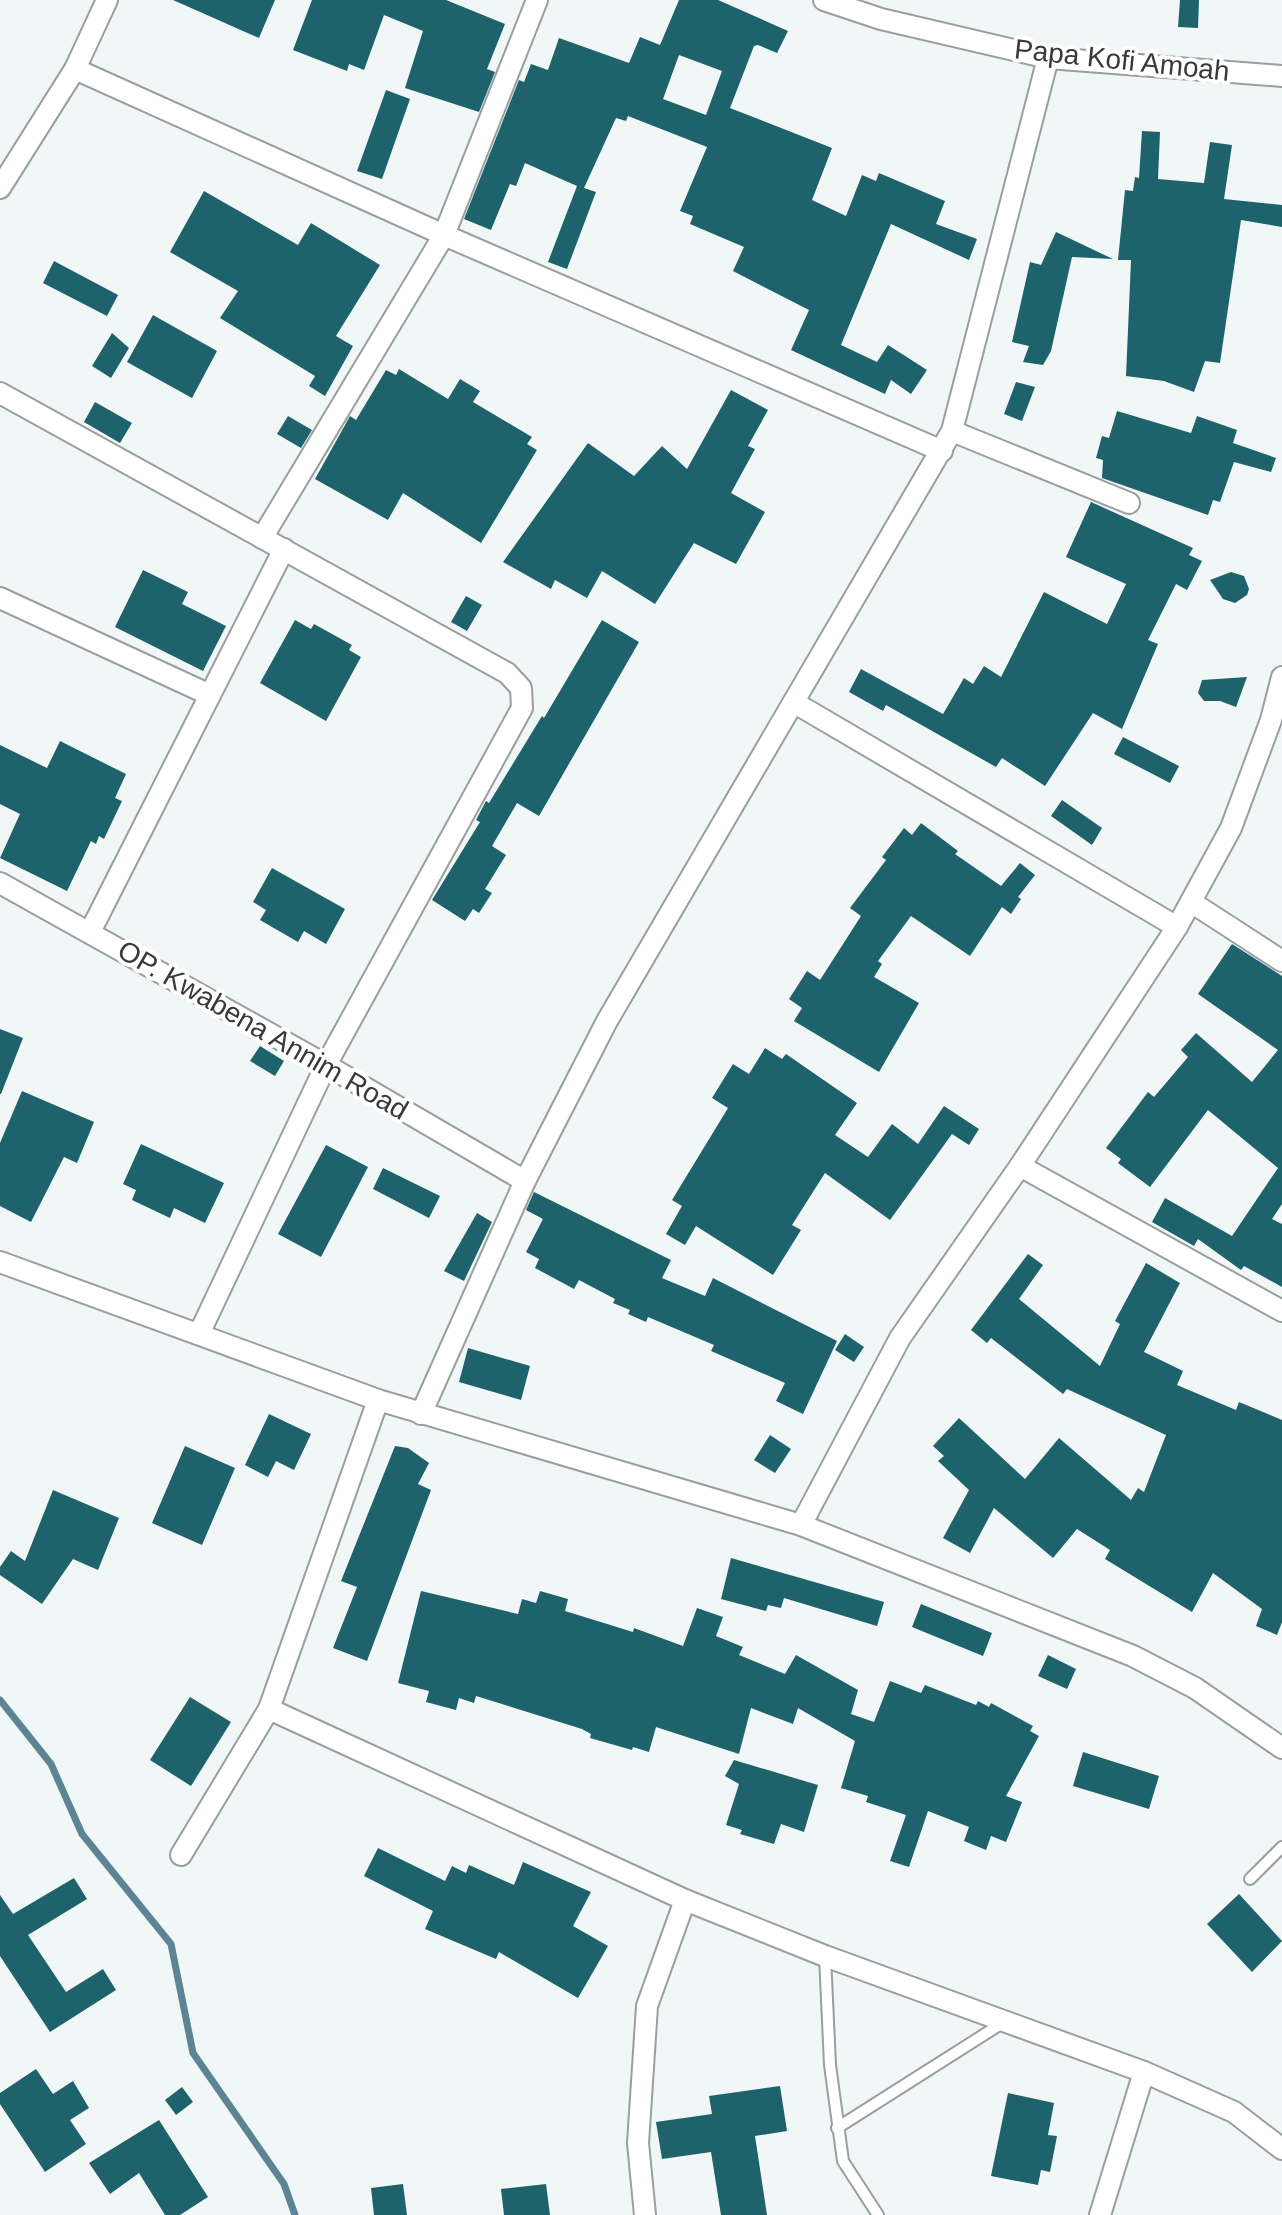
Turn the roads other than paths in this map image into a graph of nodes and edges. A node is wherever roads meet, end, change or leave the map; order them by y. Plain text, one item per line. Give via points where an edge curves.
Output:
1 (107, 0) edge
2 (537, 0) edge
3 (824, 0) edge
4 (1048, 58) junction
5 (75, 69) junction
6 (1282, 76) edge
7 (0, 188) edge
8 (444, 235) junction
9 (0, 393) edge
10 (952, 431) junction
11 (942, 451) junction
12 (1129, 503) dead end
13 (262, 538) junction
14 (284, 549) junction
15 (0, 598) edge
16 (1282, 677) edge
17 (210, 695) junction
18 (795, 703) junction
19 (0, 883) edge
20 (1191, 902) junction
21 (1177, 927) junction
22 (90, 932) junction
23 (1282, 961) edge
24 (326, 1065) junction
25 (1020, 1166) junction
26 (525, 1181) junction
27 (0, 1262) edge
28 (1282, 1311) edge
29 (199, 1334) junction
30 (378, 1400) junction
31 (421, 1414) junction
32 (801, 1525) junction
33 (269, 1709) junction
34 (1282, 1748) edge
35 (1282, 1847) edge
36 (181, 1855) dead end
37 (1250, 1879) dead end
38 (685, 1900) junction
39 (825, 1956) junction
40 (1004, 2022) junction
41 (1144, 2072) junction
42 (837, 2128) junction
43 (1282, 2149) edge
44 (645, 2215) edge
45 (878, 2215) edge
46 (1100, 2215) edge

1 - 5 street
2 - 8 street
3 - 4 street, Papa Kofi Amoah via 881,19
4 - 6 street, Papa Kofi Amoah
4 - 10 street
5 - 7 street
5 - 8 street
8 - 11 street
8 - 13 street
9 - 13 street
10 - 11 street
10 - 12 street
11 - 18 street
13 - 14 street
14 - 17 street
14 - 24 street via 507,673 521,688 522,708
15 - 17 street
16 - 20 street via 1231,828
17 - 22 street
18 - 21 street
18 - 26 street via 607,1021
19 - 22 street, OP. Kwabena Annim Road
20 - 21 street
20 - 23 street
21 - 25 street
22 - 24 street, OP. Kwabena Annim Road
24 - 26 street, OP. Kwabena Annim Road
24 - 29 street
25 - 28 street
25 - 32 street via 900,1338
26 - 31 street
27 - 29 street
29 - 30 street
30 - 31 street
30 - 33 street
31 - 32 street
32 - 34 street via 1133,1656 1195,1688
33 - 36 street
33 - 38 street
35 - 37 lane
38 - 39 street
38 - 44 street via 647,2006 638,2143
39 - 40 street
39 - 42 lane
40 - 41 street
40 - 42 lane
41 - 43 street via 1234,2112
41 - 46 street
42 - 45 lane via 843,2161

